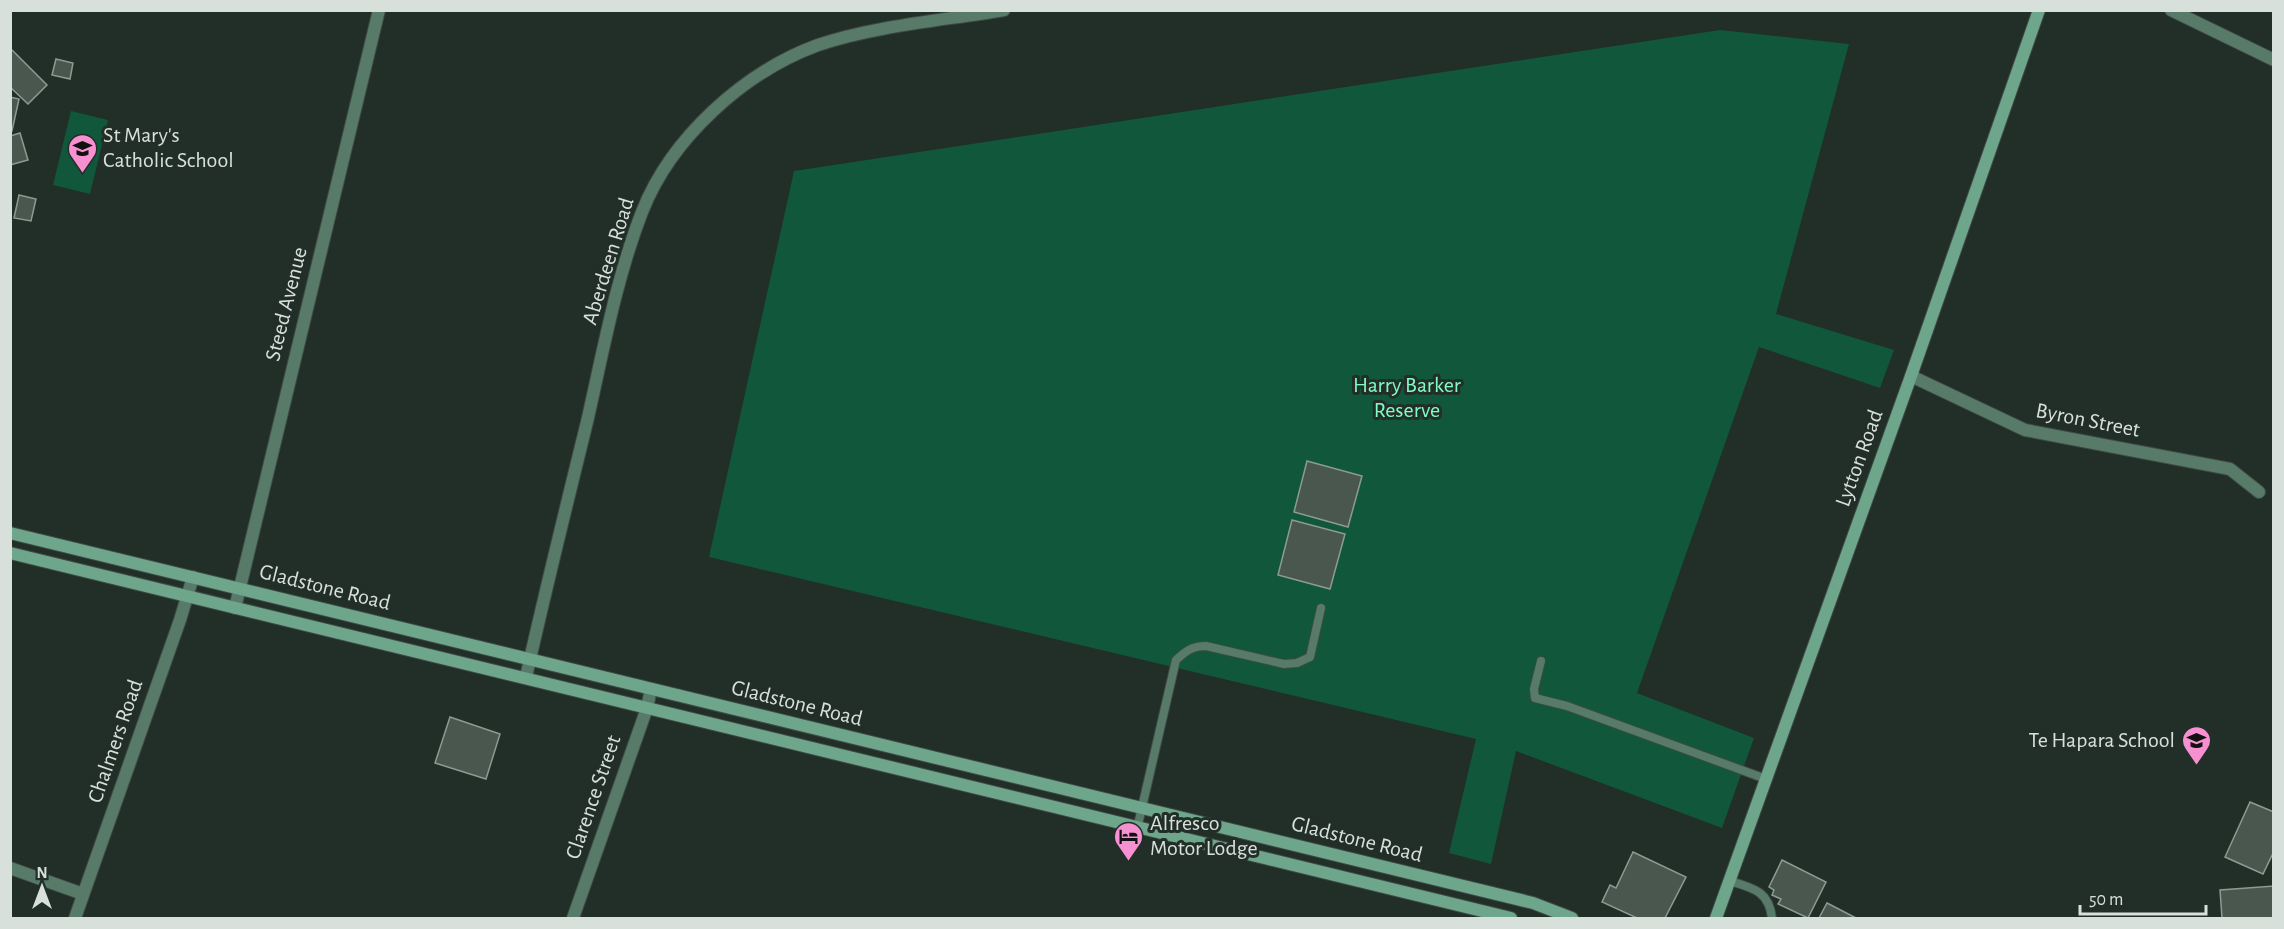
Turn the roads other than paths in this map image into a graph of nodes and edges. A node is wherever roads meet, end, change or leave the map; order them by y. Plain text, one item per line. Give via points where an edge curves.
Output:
1 (379, 10) edge
2 (1004, 10) edge
3 (2039, 10) edge
4 (2171, 10) edge
5 (2274, 60) edge
6 (1911, 376) junction
7 (2259, 492) dead end
8 (10, 532) edge
9 (10, 553) edge
10 (193, 577) junction
11 (239, 588) junction
12 (188, 596) junction
13 (235, 608) junction
14 (1321, 608) dead end
15 (530, 660) junction
16 (1541, 661) dead end
17 (526, 677) junction
18 (651, 689) junction
19 (647, 708) junction
20 (1766, 779) junction
21 (1142, 808) junction
22 (1137, 829) junction
23 (10, 868) edge
24 (1730, 881) junction
25 (83, 894) junction
26 (75, 918) edge
27 (573, 918) edge
28 (1511, 918) edge
29 (1572, 918) edge
30 (1716, 918) edge
31 (1772, 918) edge

1 - 11 street, Steed Avenue
2 - 15 street, Aberdeen Road via 818,45 771,68 728,97 697,126 672,158 642,211 631,243
3 - 6 main road, Lytton Road
4 - 5 street
6 - 7 street, Byron Street via 2025,429 2230,469
6 - 20 main road, Lytton Road
8 - 10 main road, Gladstone Road
9 - 12 main road, Gladstone Road
10 - 11 main road, Gladstone Road
10 - 12 street, Chalmers Road
11 - 13 street, Steed Avenue
11 - 15 main road, Gladstone Road
12 - 13 main road, Gladstone Road
12 - 25 street, Chalmers Road
13 - 17 main road, Gladstone Road
14 - 21 lane via 1310,657 1297,663 1284,664 1206,646 1186,650 1176,660
15 - 17 street, Aberdeen Road
15 - 18 main road, Gladstone Road
16 - 20 lane via 1535,698 1567,706
17 - 19 main road, Gladstone Road
18 - 19 street, Clarence Street
18 - 21 main road, Gladstone Road
19 - 22 main road, Gladstone Road
19 - 27 street, Clarence Street
20 - 24 main road, Lytton Road
21 - 22 lane
21 - 29 main road, Gladstone Road via 1533,903
22 - 28 main road, Gladstone Road
23 - 25 street
24 - 30 main road, Lytton Road
24 - 31 lane via 1759,891 1770,905
25 - 26 street, Chalmers Road

